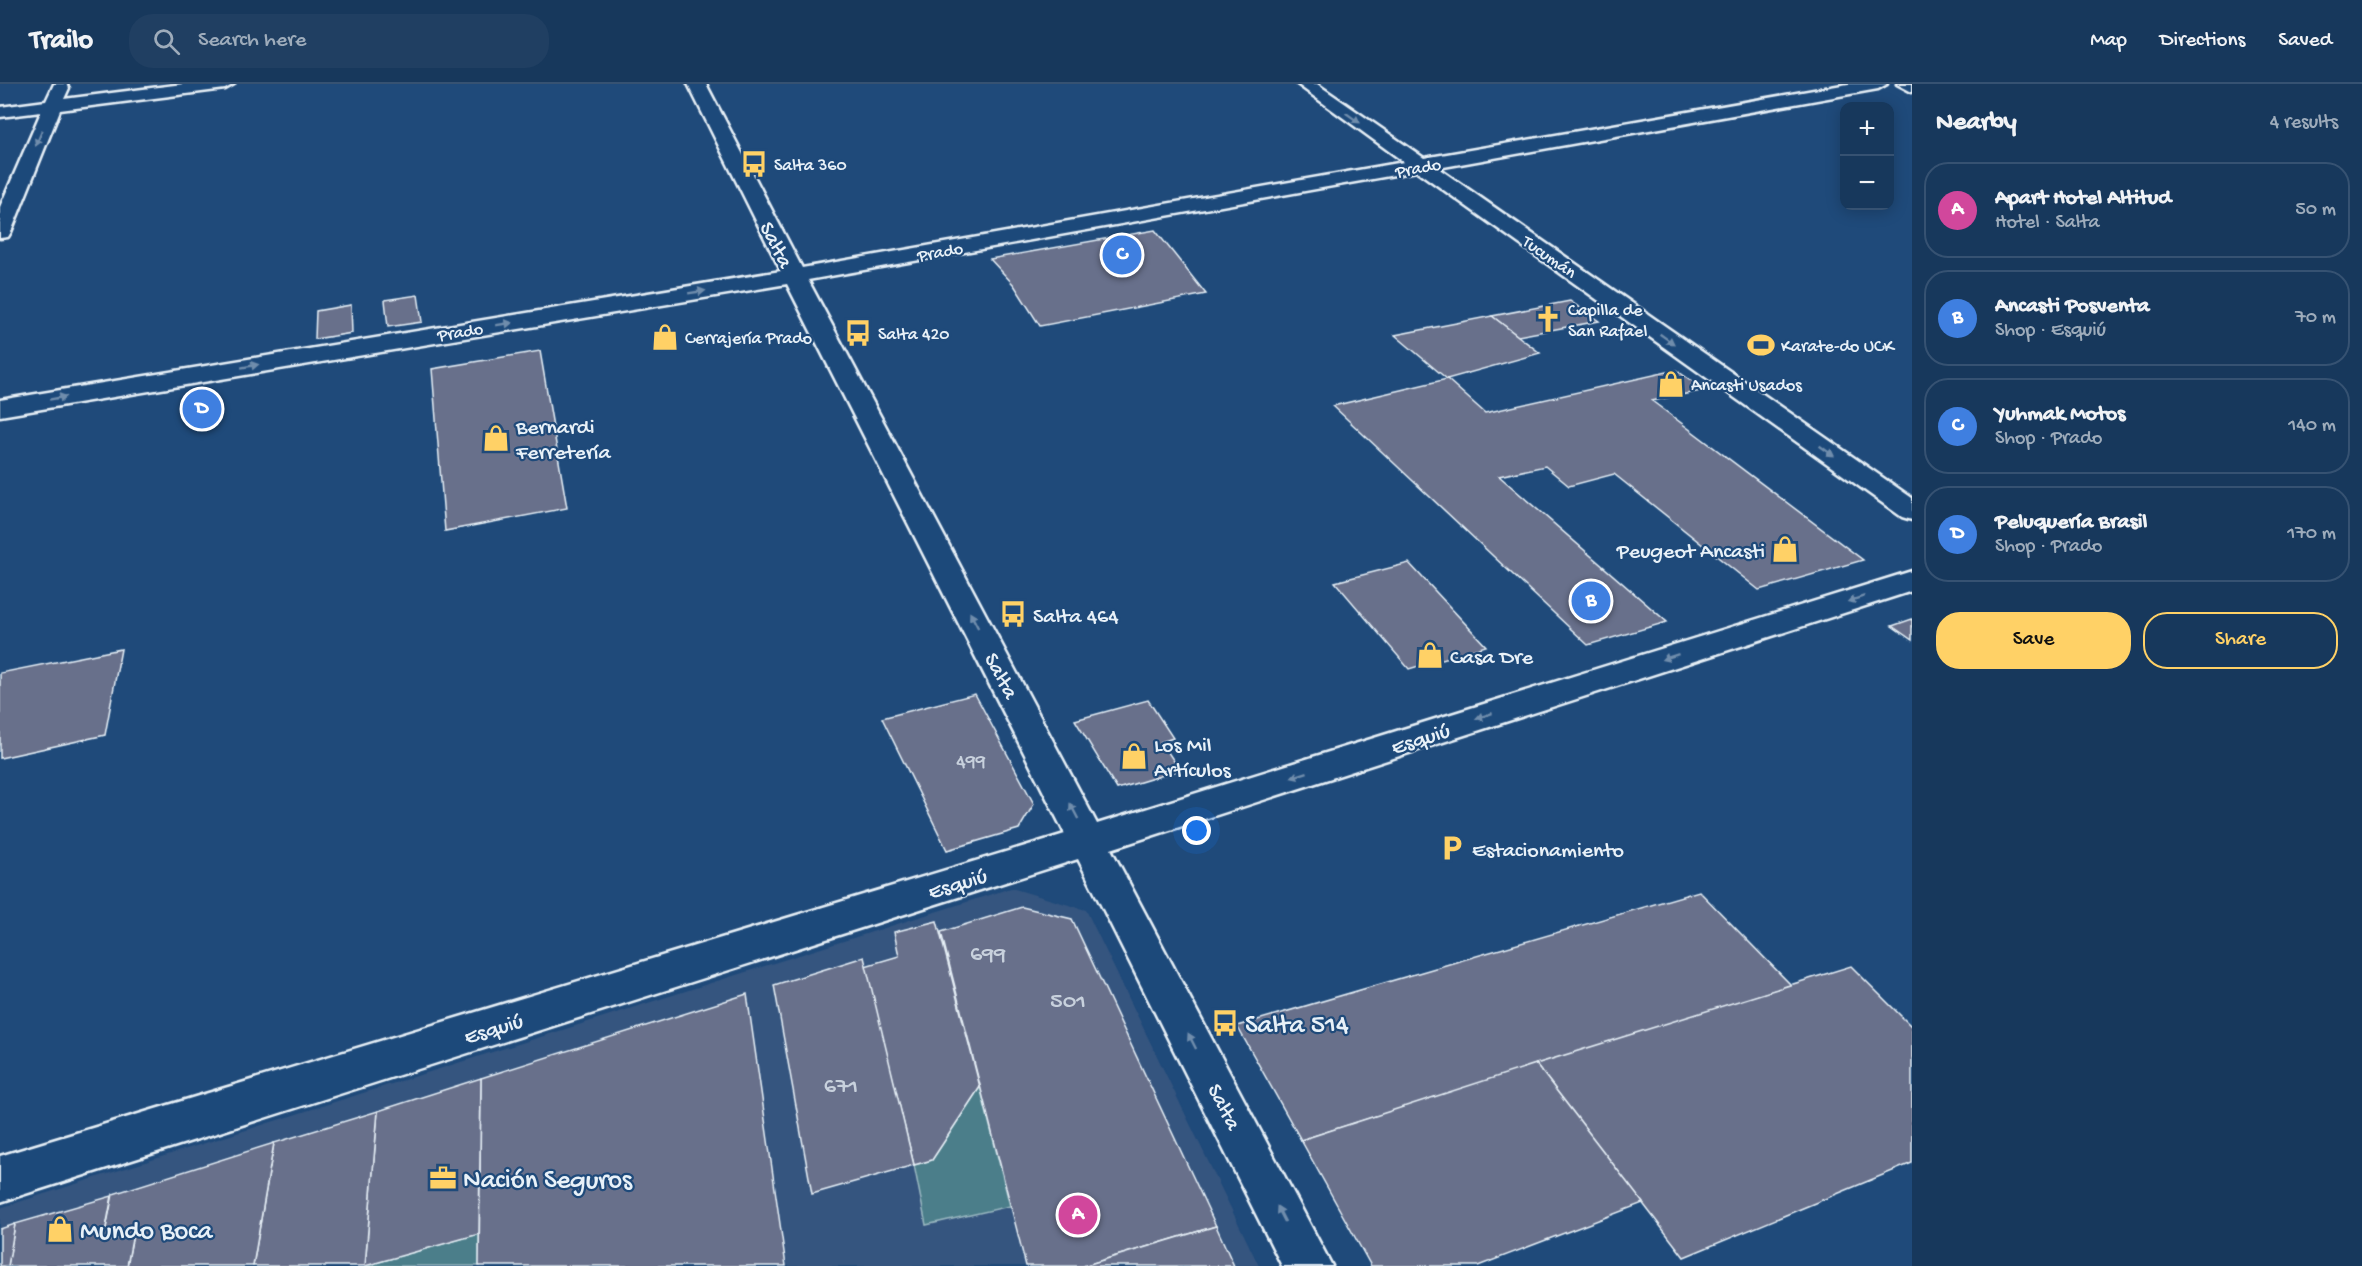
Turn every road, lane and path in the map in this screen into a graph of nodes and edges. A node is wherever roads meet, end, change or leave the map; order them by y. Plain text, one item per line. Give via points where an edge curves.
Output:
1 (62, 84) edge
2 (225, 84) edge
3 (697, 84) edge
4 (1306, 84) edge
5 (1878, 84) edge
6 (1906, 84) edge
7 (1912, 87) edge
8 (53, 105) junction
9 (0, 112) edge
10 (1423, 167) junction
11 (0, 232) edge
12 (794, 276) junction
13 (0, 408) edge
14 (1912, 511) edge
15 (1912, 581) edge
16 (1090, 841) junction
17 (0, 1179) edge
18 (1308, 1266) edge

1 - 8 street
2 - 8 street
3 - 12 street, Salta
4 -> 10 street, Tucumán
5 - 10 street, Prado
6 - 7 street
8 - 9 street
8 -> 11 street
10 - 12 street, Prado
10 -> 14 street, Tucumán
13 -> 12 street, Prado
16 -> 12 street, Salta
15 -> 16 street, Esquiú
16 - 17 street, Esquiú
18 -> 16 street, Salta

